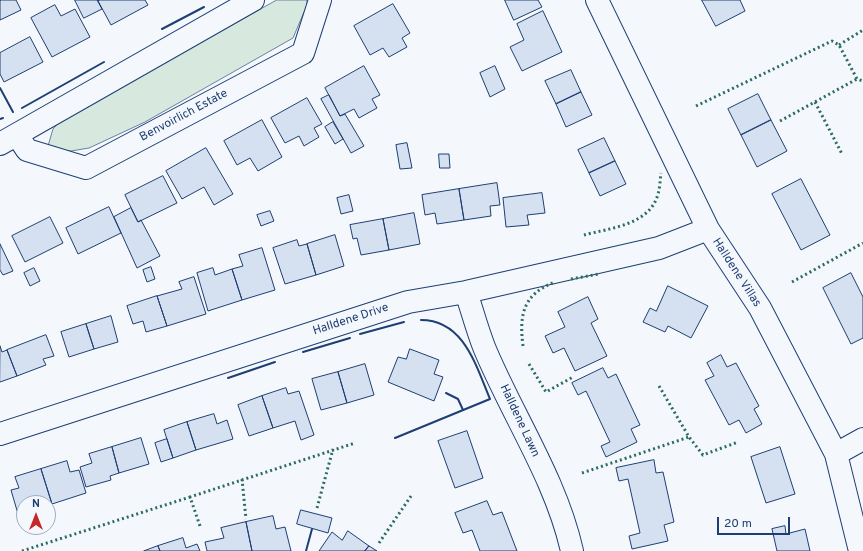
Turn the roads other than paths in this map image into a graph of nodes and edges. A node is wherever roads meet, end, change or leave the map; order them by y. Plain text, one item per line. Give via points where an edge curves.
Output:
1 (253, 0) edge
2 (320, 0) edge
3 (597, 0) edge
4 (8, 139) edge
5 (708, 229) junction
6 (466, 292) junction
7 (0, 434) edge
8 (863, 440) edge
9 (836, 454) junction
10 (572, 551) edge
11 (860, 551) edge

1 - 4 street, Benvoirlich Estate
2 - 4 street, Benvoirlich Estate via 303,53 86,168 27,150
3 - 5 street, Halldene Villas
5 - 6 street, Halldene Drive via 659,248
5 - 9 street, Halldene Villas via 760,308
6 - 7 street, Halldene Drive via 408,302
6 - 10 street, Halldene Lawn via 484,347 551,489
8 - 9 street
9 - 11 street, Halldene Villas

